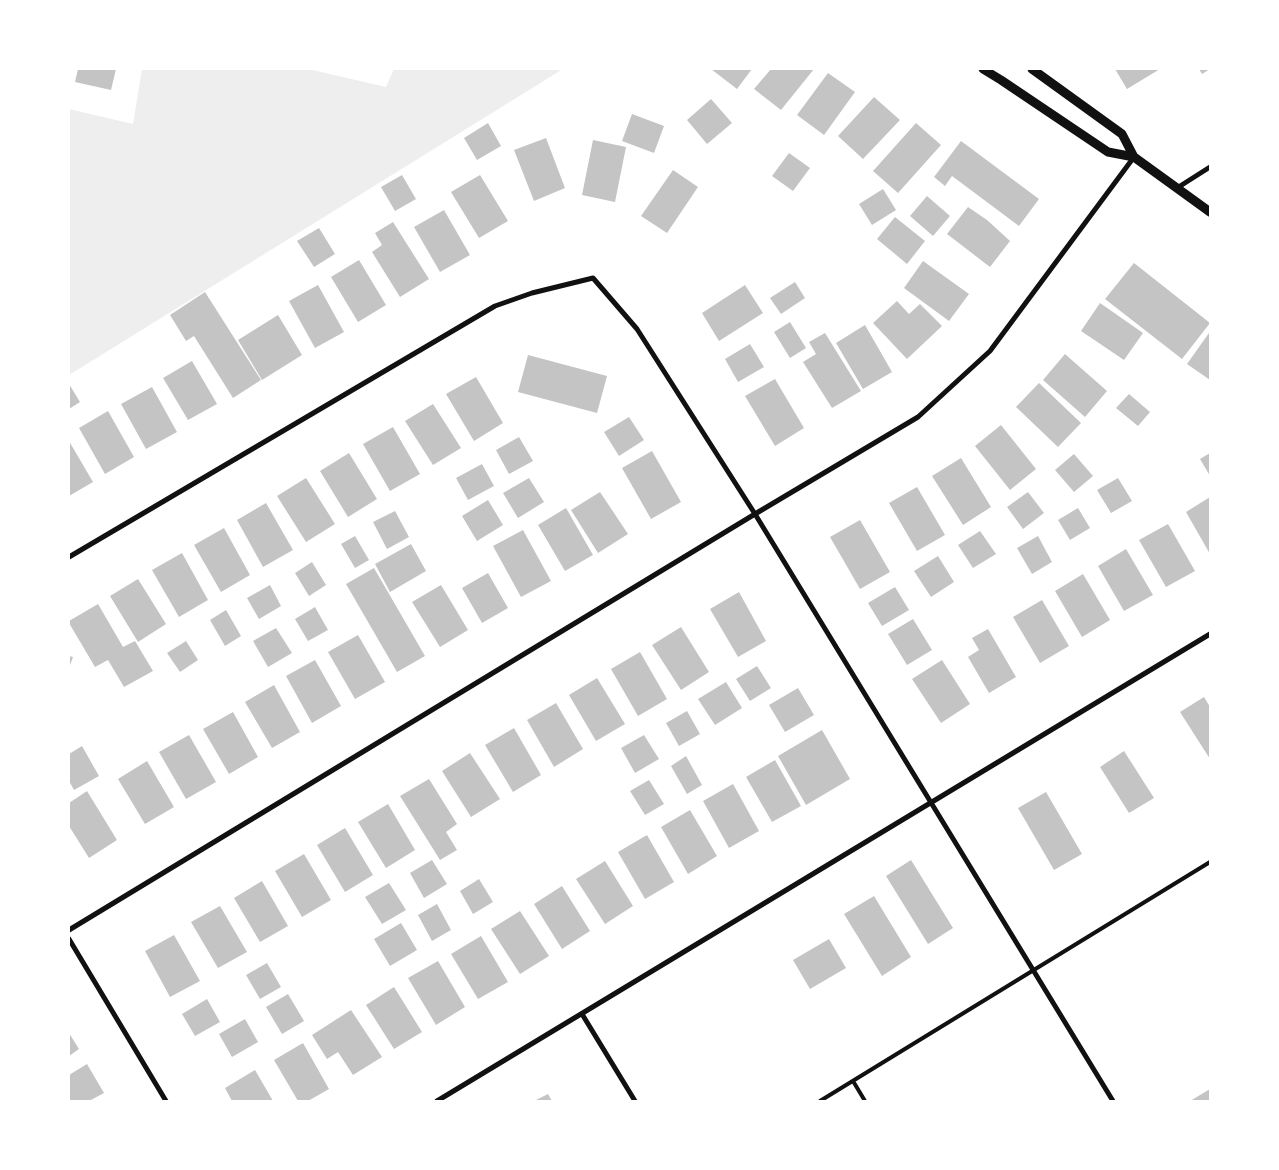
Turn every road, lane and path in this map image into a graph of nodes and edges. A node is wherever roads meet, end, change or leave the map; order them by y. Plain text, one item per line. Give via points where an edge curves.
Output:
1 (983, 69) edge
2 (1032, 69) edge
3 (1134, 157) junction
4 (1210, 167) edge
5 (1177, 188) junction
6 (1210, 212) edge
7 (755, 514) junction
8 (69, 558) edge
9 (1210, 634) edge
10 (931, 803) junction
11 (1210, 862) edge
12 (69, 930) edge
13 (69, 939) edge
14 (1033, 970) junction
15 (582, 1014) junction
16 (853, 1081) junction
17 (166, 1101) edge
18 (437, 1101) edge
19 (635, 1101) edge
20 (820, 1101) edge
21 (865, 1101) edge
22 (1113, 1101) edge

1 - 3 street via 1108,152
2 - 3 street via 1122,134
3 - 5 street
3 - 7 street via 990,351 918,417
4 - 5 street
5 - 6 street
7 - 8 street via 638,329 593,278 495,306
7 - 10 street
7 - 12 street
9 - 10 street
10 - 14 street
10 - 15 street
11 - 14 lane
13 - 17 street
14 - 16 lane
14 - 22 street
15 - 18 street
15 - 19 street
16 - 20 lane
16 - 21 lane

